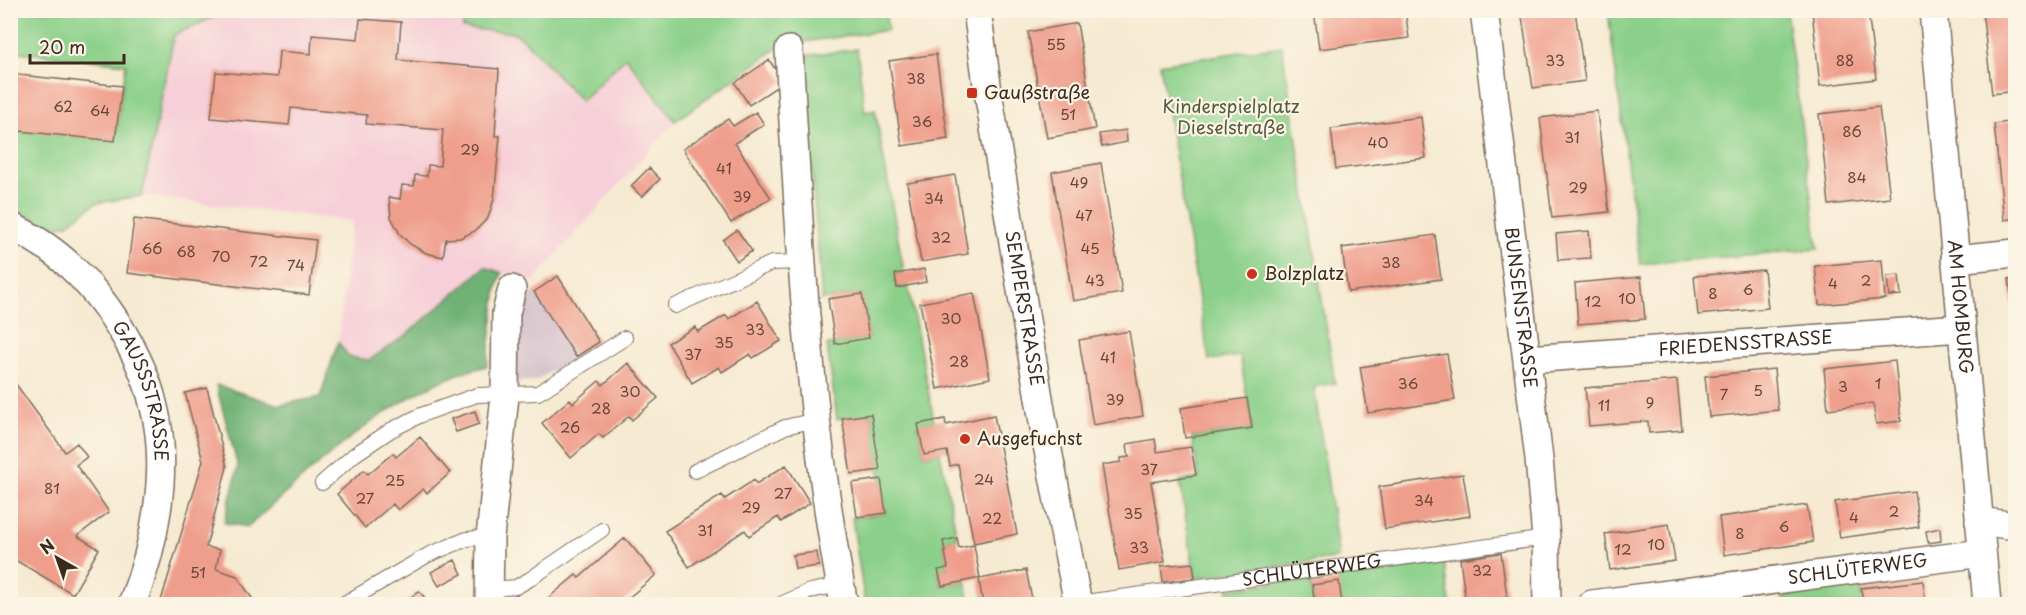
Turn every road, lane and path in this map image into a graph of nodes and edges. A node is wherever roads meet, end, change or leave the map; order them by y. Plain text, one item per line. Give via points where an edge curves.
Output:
1 (977, 10) edge
2 (1484, 10) edge
3 (1933, 10) edge
4 (789, 51) dead end
5 (10, 226) edge
6 (2016, 253) edge
7 (1955, 258) junction
8 (801, 262) junction
9 (512, 289) dead end
10 (675, 306) dead end
11 (1960, 328) junction
12 (625, 338) dead end
13 (1528, 359) junction
14 (505, 396) junction
15 (816, 420) junction
16 (695, 471) dead end
17 (322, 483) dead end
18 (1979, 521) junction
19 (2016, 526) edge
20 (602, 530) dead end
21 (490, 537) junction
22 (1546, 538) junction
23 (1982, 553) junction
24 (842, 595) edge
25 (490, 597) edge
26 (132, 604) edge
27 (344, 604) edge
28 (781, 604) edge
29 (1078, 604) edge
30 (1547, 604) edge
31 (1592, 604) edge
32 (1987, 604) edge

1 - 29 street, SEMPERSTRASSE via 1044,428
2 - 13 street, BUNSENSTRASSE
3 - 7 street, AM HOMBURG
4 - 8 street
5 - 26 street, GAUSSSTRASSE via 60,256 92,287 140,364 154,408 160,454 152,540
6 - 7 street
7 - 11 street, AM HOMBURG
8 - 10 lane via 772,263
8 - 15 street
9 - 14 street via 506,313
11 - 13 street, FRIEDENSSTRASSE
11 - 18 street, AM HOMBURG
12 - 14 lane via 538,393
13 - 22 street, BUNSENSTRASSE
14 - 17 lane via 477,395 422,415 354,455
14 - 21 street
15 - 16 lane via 785,427
15 - 24 street
18 - 19 street
18 - 23 street, AM HOMBURG
20 - 25 lane via 530,579
21 - 25 street
21 - 27 lane via 467,539 428,555
22 - 29 lane, SCHLÜTERWEG
22 - 30 street, BUNSENSTRASSE
23 - 31 street, SCHLÜTERWEG
23 - 32 street, AM HOMBURG
24 - 28 lane via 810,591

